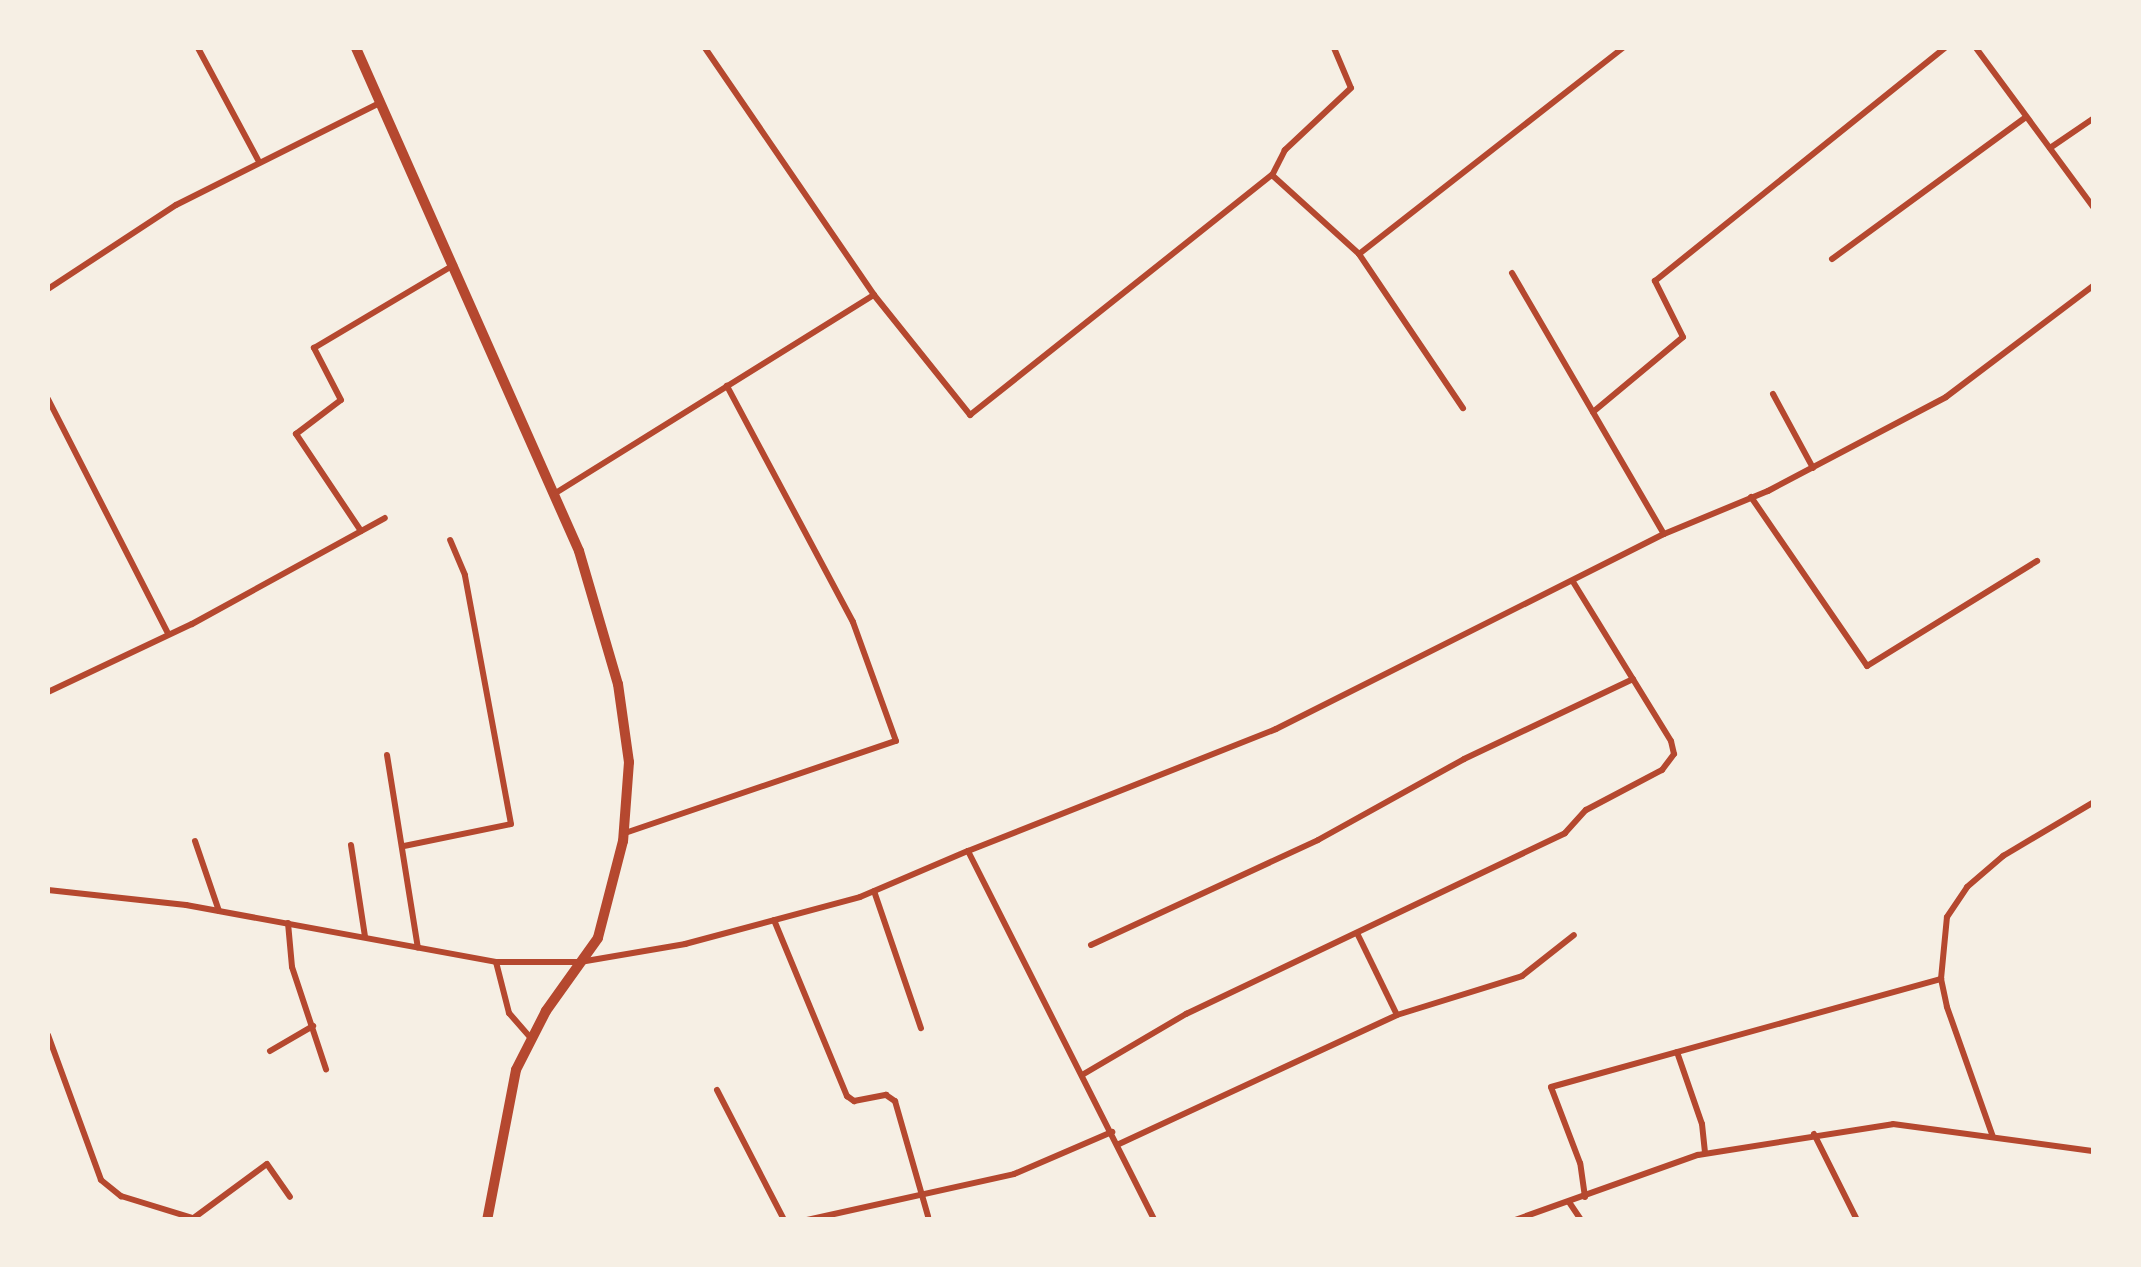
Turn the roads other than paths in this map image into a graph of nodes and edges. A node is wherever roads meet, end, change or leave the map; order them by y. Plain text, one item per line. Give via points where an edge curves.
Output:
1 (198, 48) edge
2 (356, 48) edge
3 (704, 48) edge
4 (1334, 48) edge
5 (1623, 48) edge
6 (1945, 48) edge
7 (1976, 48) edge
8 (378, 104) junction
9 (2026, 117) junction
10 (2094, 118) edge
11 (2050, 148) junction
12 (258, 160) junction
13 (1272, 175) junction
14 (2094, 208) edge
15 (1359, 254) junction
16 (1832, 259) dead end
17 (454, 264) junction
18 (1512, 274) dead end
19 (2094, 284) edge
20 (48, 289) edge
21 (874, 294) junction
22 (727, 386) junction
23 (1774, 394) dead end
24 (48, 399) edge
25 (1463, 408) dead end
26 (1593, 412) junction
27 (1813, 468) junction
28 (554, 494) junction
29 (1752, 497) junction
30 (384, 518) dead end
31 (361, 531) junction
32 (1664, 534) junction
33 (450, 540) dead end
34 (2038, 561) dead end
35 (1573, 582) junction
36 (167, 632) junction
37 (1633, 679) junction
38 (48, 692) edge
39 (387, 755) dead end
40 (2094, 802) edge
41 (624, 834) junction
42 (195, 841) dead end
43 (351, 845) dead end
44 (404, 846) junction
45 (968, 852) junction
46 (48, 890) edge
47 (874, 891) junction
48 (219, 911) junction
49 (774, 920) junction
50 (288, 923) junction
51 (1357, 933) junction
52 (1574, 935) dead end
53 (364, 938) junction
54 (1091, 945) dead end
55 (418, 948) junction
56 (496, 962) junction
57 (580, 962) junction
58 (1942, 979) junction
59 (1398, 1015) junction
60 (312, 1026) junction
61 (921, 1028) dead end
62 (48, 1035) edge
63 (532, 1039) junction
64 (270, 1051) dead end
65 (1677, 1052) junction
66 (326, 1069) dead end
67 (1082, 1074) junction
68 (716, 1090) dead end
69 (1112, 1132) junction
70 (1814, 1134) junction
71 (1994, 1137) junction
72 (1119, 1144) junction
73 (2094, 1151) edge
74 (1705, 1153) junction
75 (927, 1194) junction
76 (290, 1197) dead end
77 (1585, 1197) junction
78 (1569, 1202) junction
79 (928, 1216) dead end
80 (197, 1218) edge
81 (486, 1220) edge
82 (784, 1220) edge
83 (808, 1220) edge
84 (1154, 1220) edge
85 (1515, 1220) edge
86 (1581, 1220) edge
87 (1857, 1220) edge

1 - 12 street
2 - 8 main road
3 - 21 street
4 - 13 street via 1351,88 1286,150
5 - 15 street
6 - 26 street via 1655,282 1683,337
7 - 9 street
8 - 12 street
8 - 17 main road
9 - 11 street
9 - 16 street
10 - 11 street
11 - 14 street
12 - 20 street
13 - 15 street
13 - 21 street via 970,416
15 - 25 street
17 - 28 main road
17 - 31 street via 314,348 340,400 296,434
18 - 26 street
19 - 27 street via 1946,396
21 - 22 street
22 - 28 street
22 - 41 street via 853,622 885,695 896,741
23 - 27 street
24 - 36 street
26 - 32 street
27 - 29 street
28 - 41 main road via 618,684 629,762
29 - 32 street
29 - 34 street via 1867,666
30 - 31 street
31 - 36 street
32 - 35 street
33 - 44 street via 465,575 511,824
35 - 37 street
35 - 45 street via 1276,728
36 - 38 street
37 - 51 street via 1671,741 1674,754 1662,770 1586,810 1565,833
37 - 54 street via 1464,759 1318,840
39 - 44 street
40 - 58 street via 2020,844 1967,886 1948,917
41 - 57 main road via 598,938
42 - 48 street
43 - 53 street
44 - 55 street
45 - 47 street
45 - 67 street
46 - 48 street
47 - 49 street
47 - 61 street
48 - 50 street
49 - 57 street
49 - 75 street via 847,1096 854,1101 886,1095 894,1102
50 - 53 street
50 - 60 street via 292,967
51 - 59 street
51 - 67 street via 1186,1014
52 - 59 street via 1522,976
53 - 55 street
55 - 56 street
56 - 57 street
56 - 63 street via 509,1013
57 - 63 main road
58 - 65 street
58 - 71 street via 1951,1028
59 - 72 street
60 - 64 street
60 - 66 street
62 - 80 street via 90,1166 101,1180 122,1196
63 - 81 main road via 516,1070
65 - 74 street
65 - 77 street via 1551,1088 1580,1163
67 - 69 street
68 - 82 street
69 - 72 street
69 - 75 street via 1028,1169
70 - 71 street via 1894,1124
70 - 74 street
70 - 87 street
71 - 73 street
72 - 84 street
74 - 77 street
75 - 79 street
75 - 83 street
76 - 80 street via 263,1165
77 - 78 street
78 - 85 street
78 - 86 street

